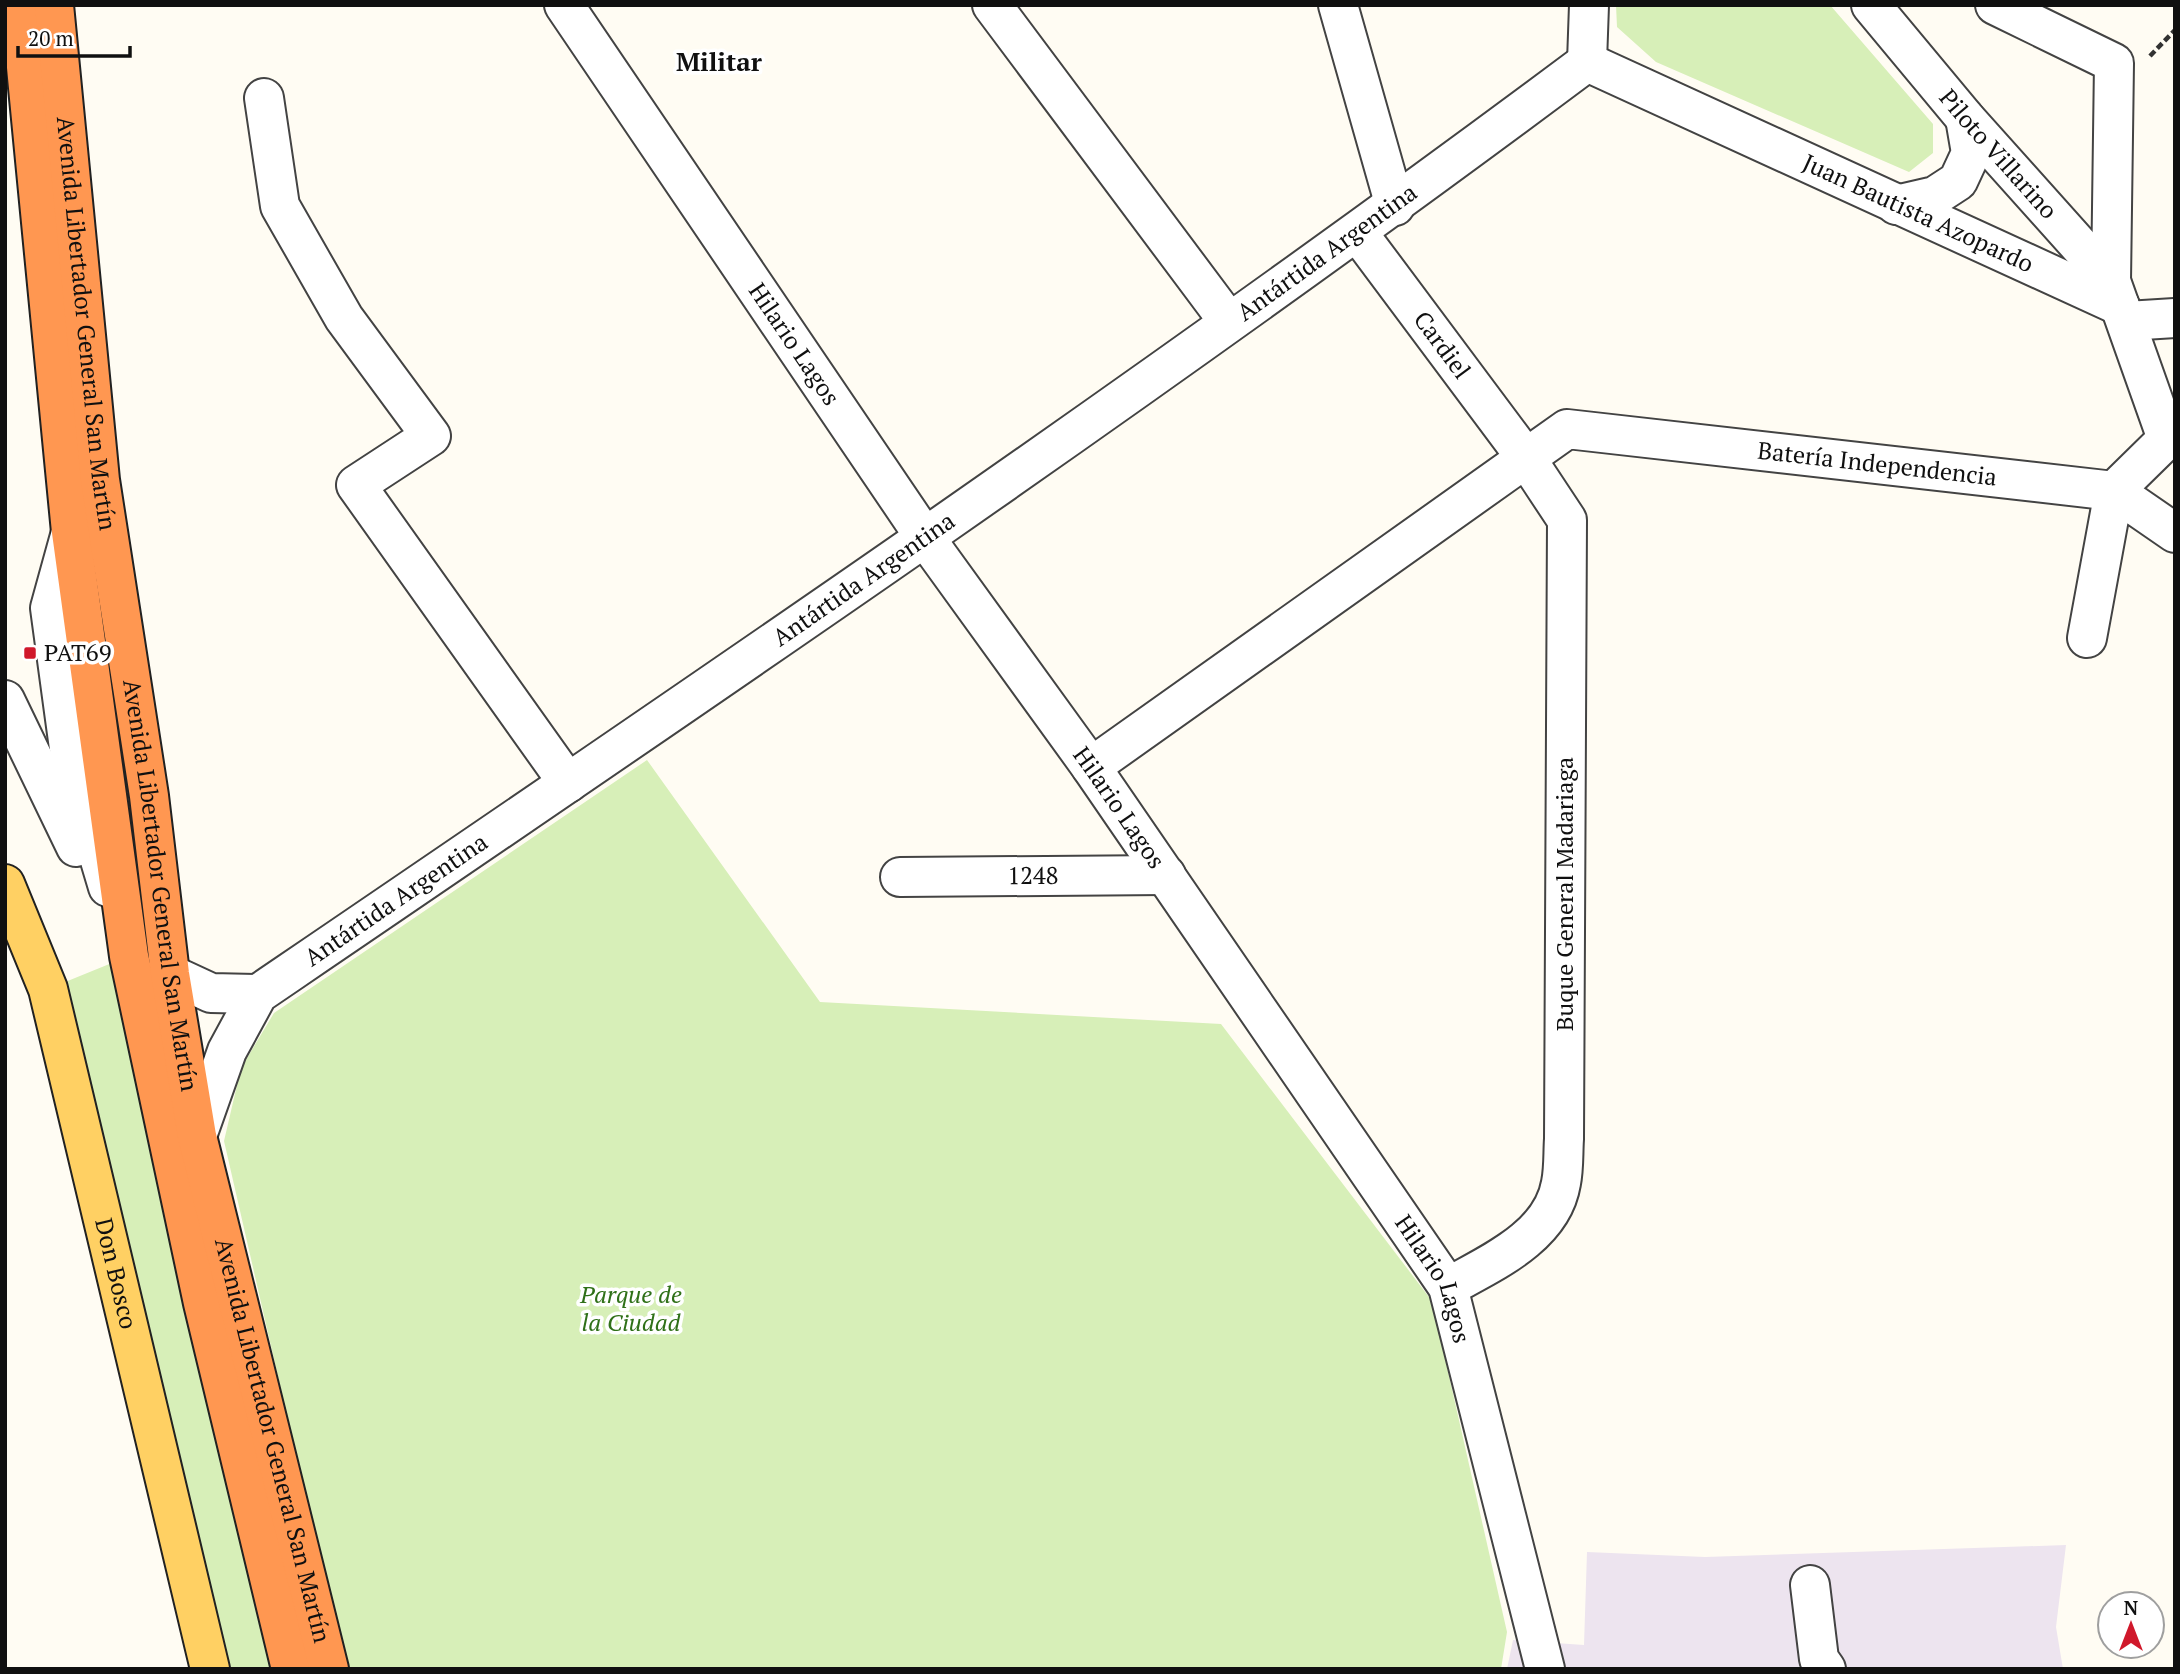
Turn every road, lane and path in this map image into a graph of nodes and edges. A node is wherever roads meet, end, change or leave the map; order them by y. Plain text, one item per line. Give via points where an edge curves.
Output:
1 (20, 5) edge
2 (54, 5) edge
3 (564, 5) edge
4 (992, 5) edge
5 (1338, 5) edge
6 (1589, 5) edge
7 (1871, 5) edge
8 (1995, 5) edge
9 (1587, 62) junction
10 (264, 98) dead end
11 (1965, 118) junction
12 (1896, 205) junction
13 (1395, 206) junction
14 (1358, 233) junction
15 (2120, 303) junction
16 (2175, 318) edge
17 (1229, 322) junction
18 (2171, 440) edge
19 (1526, 458) junction
20 (2114, 491) junction
21 (2175, 533) edge
22 (926, 539) junction
23 (2087, 638) dead end
24 (5, 701) edge
25 (1091, 767) junction
26 (568, 783) junction
27 (1166, 876) junction
28 (900, 877) dead end
29 (9, 904) edge
30 (129, 956) junction
31 (170, 974) junction
32 (258, 994) junction
33 (197, 1136) junction
34 (1448, 1287) junction
35 (1810, 1585) dead end
36 (210, 1669) edge
37 (291, 1669) edge
38 (329, 1669) edge
39 (1545, 1669) edge
40 (1826, 1669) edge

1 - 30 highway, Avenida Libertador General San Martín via 71,532
2 - 31 highway, Avenida Libertador General San Martín via 100,480 149,796
3 - 22 street, Hilario Lagos
4 - 17 street
5 - 13 street
6 - 9 street
7 - 11 street, Piloto Villarino
8 - 15 street via 2114,63
9 - 12 street, Juan Bautista Azopardo
9 - 13 street, Antártida Argentina
10 - 26 street via 280,206 344,318 431,436 356,485
11 - 12 street via 1971,153 1958,181 1935,196
11 - 15 street, Piloto Villarino
12 - 15 street, Juan Bautista Azopardo
13 - 14 street, Antártida Argentina
14 - 17 street, Antártida Argentina
14 - 19 street, Cardiel
15 - 16 street
15 - 18 street
17 - 22 street, Antártida Argentina
18 - 20 street
19 - 20 street, Batería Independencia via 1567,429
19 - 25 street
19 - 34 street, Buque General Madariaga via 1567,520 1561,1185 1542,1224 1513,1251
20 - 21 street
20 - 23 street
22 - 25 street, Hilario Lagos
22 - 26 street, Antártida Argentina
24 - 30 street
25 - 27 street, Hilario Lagos
26 - 32 street, Antártida Argentina
27 - 28 street, 1248
27 - 34 street, Hilario Lagos
29 - 36 main road, Don Bosco via 48,989
30 - 37 highway, Avenida Libertador General San Martín via 203,1303
31 - 32 street via 211,993
31 - 33 highway, Avenida Libertador General San Martín
32 - 33 street, Antártida Argentina via 227,1051
33 - 38 highway, Avenida Libertador General San Martín
34 - 39 street, Hilario Lagos
35 - 40 street via 1819,1659

